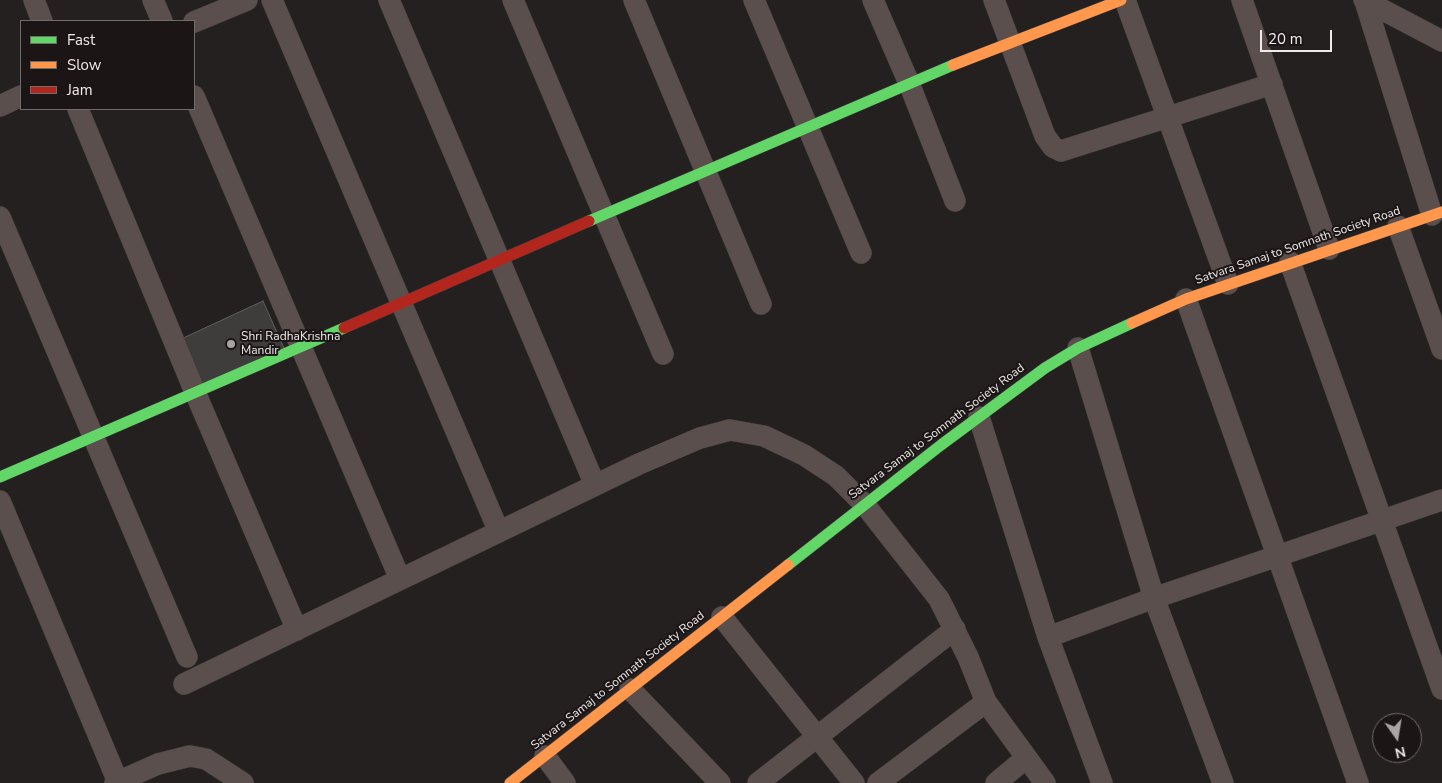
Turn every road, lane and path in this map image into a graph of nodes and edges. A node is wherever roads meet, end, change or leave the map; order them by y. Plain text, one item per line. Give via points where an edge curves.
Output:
1 (34, 0) edge
2 (153, 0) edge
3 (247, 0) edge
4 (272, 0) edge
5 (389, 0) edge
6 (513, 0) edge
7 (634, 0) edge
8 (754, 0) edge
9 (873, 0) edge
10 (994, 0) edge
11 (1121, 0) edge
12 (1125, 0) edge
13 (1242, 0) edge
14 (1365, 0) edge
15 (42, 20) edge
16 (162, 20) edge
17 (195, 22) edge
18 (1442, 41) edge
19 (1012, 42) junction
20 (909, 83) junction
21 (1272, 84) junction
22 (20, 96) edge
23 (195, 98) edge
24 (0, 106) edge
25 (78, 110) edge
26 (1168, 118) junction
27 (807, 127) junction
28 (706, 171) junction
29 (955, 201) dead end
30 (1437, 213) edge
31 (605, 215) junction
32 (0, 217) edge
33 (1398, 226) junction
34 (1329, 249) junction
35 (861, 253) dead end
36 (499, 260) junction
37 (1290, 262) junction
38 (1228, 284) junction
39 (1186, 300) junction
40 (402, 302) junction
41 (761, 304) dead end
42 (300, 346) junction
43 (1078, 348) junction
44 (1442, 349) edge
45 (663, 354) dead end
46 (195, 392) junction
47 (979, 417) junction
48 (92, 437) junction
49 (0, 477) edge
50 (595, 485) junction
51 (1442, 500) edge
52 (0, 501) edge
53 (865, 504) junction
54 (1381, 521) junction
55 (499, 532) junction
56 (1276, 557) junction
57 (400, 580) junction
58 (1154, 598) junction
59 (722, 617) junction
60 (955, 629) junction
61 (297, 630) junction
62 (1048, 637) junction
63 (187, 656) dead end
64 (184, 684) dead end
65 (1442, 688) edge
66 (630, 689) junction
67 (986, 702) junction
68 (818, 737) junction
69 (545, 756) junction
70 (1026, 758) junction
71 (116, 782) edge
72 (243, 783) edge
73 (510, 783) edge
74 (565, 783) edge
75 (720, 783) edge
76 (758, 783) edge
77 (854, 783) edge
78 (878, 783) edge
79 (996, 783) edge
80 (1045, 783) edge
81 (1102, 783) edge
82 (1222, 783) edge
83 (1358, 783) edge

1 - 15 street
2 - 16 street
3 - 17 street
4 - 40 street
5 - 36 street
6 - 31 street
7 - 28 street
8 - 27 street
9 - 20 street
10 - 19 street
11 - 19 street
12 - 26 street
13 - 21 street
14 - 18 street
14 - 30 street
19 - 20 street
19 - 26 street via 1046,136 1053,147 1061,151
20 - 27 street
20 - 29 street
21 - 26 street
21 - 34 street
22 - 24 street
23 - 42 street
25 - 46 street
26 - 38 street
27 - 28 street
27 - 35 street
28 - 31 street
28 - 41 street
30 - 33 street, Satvara Samaj to Somnath Society Road
31 - 36 street
31 - 45 street
32 - 48 street
33 - 34 street, Satvara Samaj to Somnath Society Road
33 - 44 street
34 - 37 street, Satvara Samaj to Somnath Society Road
36 - 40 street
36 - 50 street
37 - 38 street, Satvara Samaj to Somnath Society Road
37 - 54 street
38 - 39 street, Satvara Samaj to Somnath Society Road
39 - 43 street, Satvara Samaj to Somnath Society Road
39 - 56 street
40 - 42 street
40 - 55 street
42 - 46 street
42 - 57 street
43 - 47 street, Satvara Samaj to Somnath Society Road
43 - 58 street
46 - 48 street
46 - 61 street
47 - 53 street, Satvara Samaj to Somnath Society Road
47 - 62 street
48 - 49 street
48 - 63 street
50 - 53 street via 700,438 730,430 764,436 804,455 836,476
50 - 55 street
51 - 54 street
52 - 71 street
53 - 59 street, Satvara Samaj to Somnath Society Road
53 - 60 street via 939,599
54 - 56 street
54 - 65 street
55 - 57 street
56 - 58 street
56 - 83 street
57 - 61 street
58 - 62 street
58 - 82 street
59 - 66 street, Satvara Samaj to Somnath Society Road
59 - 68 street
60 - 67 street
60 - 68 street
61 - 64 street
62 - 81 street
66 - 69 street, Satvara Samaj to Somnath Society Road
66 - 75 street
67 - 70 street
67 - 78 street
68 - 76 street
68 - 77 street
69 - 73 street, Satvara Samaj to Somnath Society Road
69 - 74 street
70 - 79 street
70 - 80 street
71 - 72 street via 158,764 190,756 206,759

